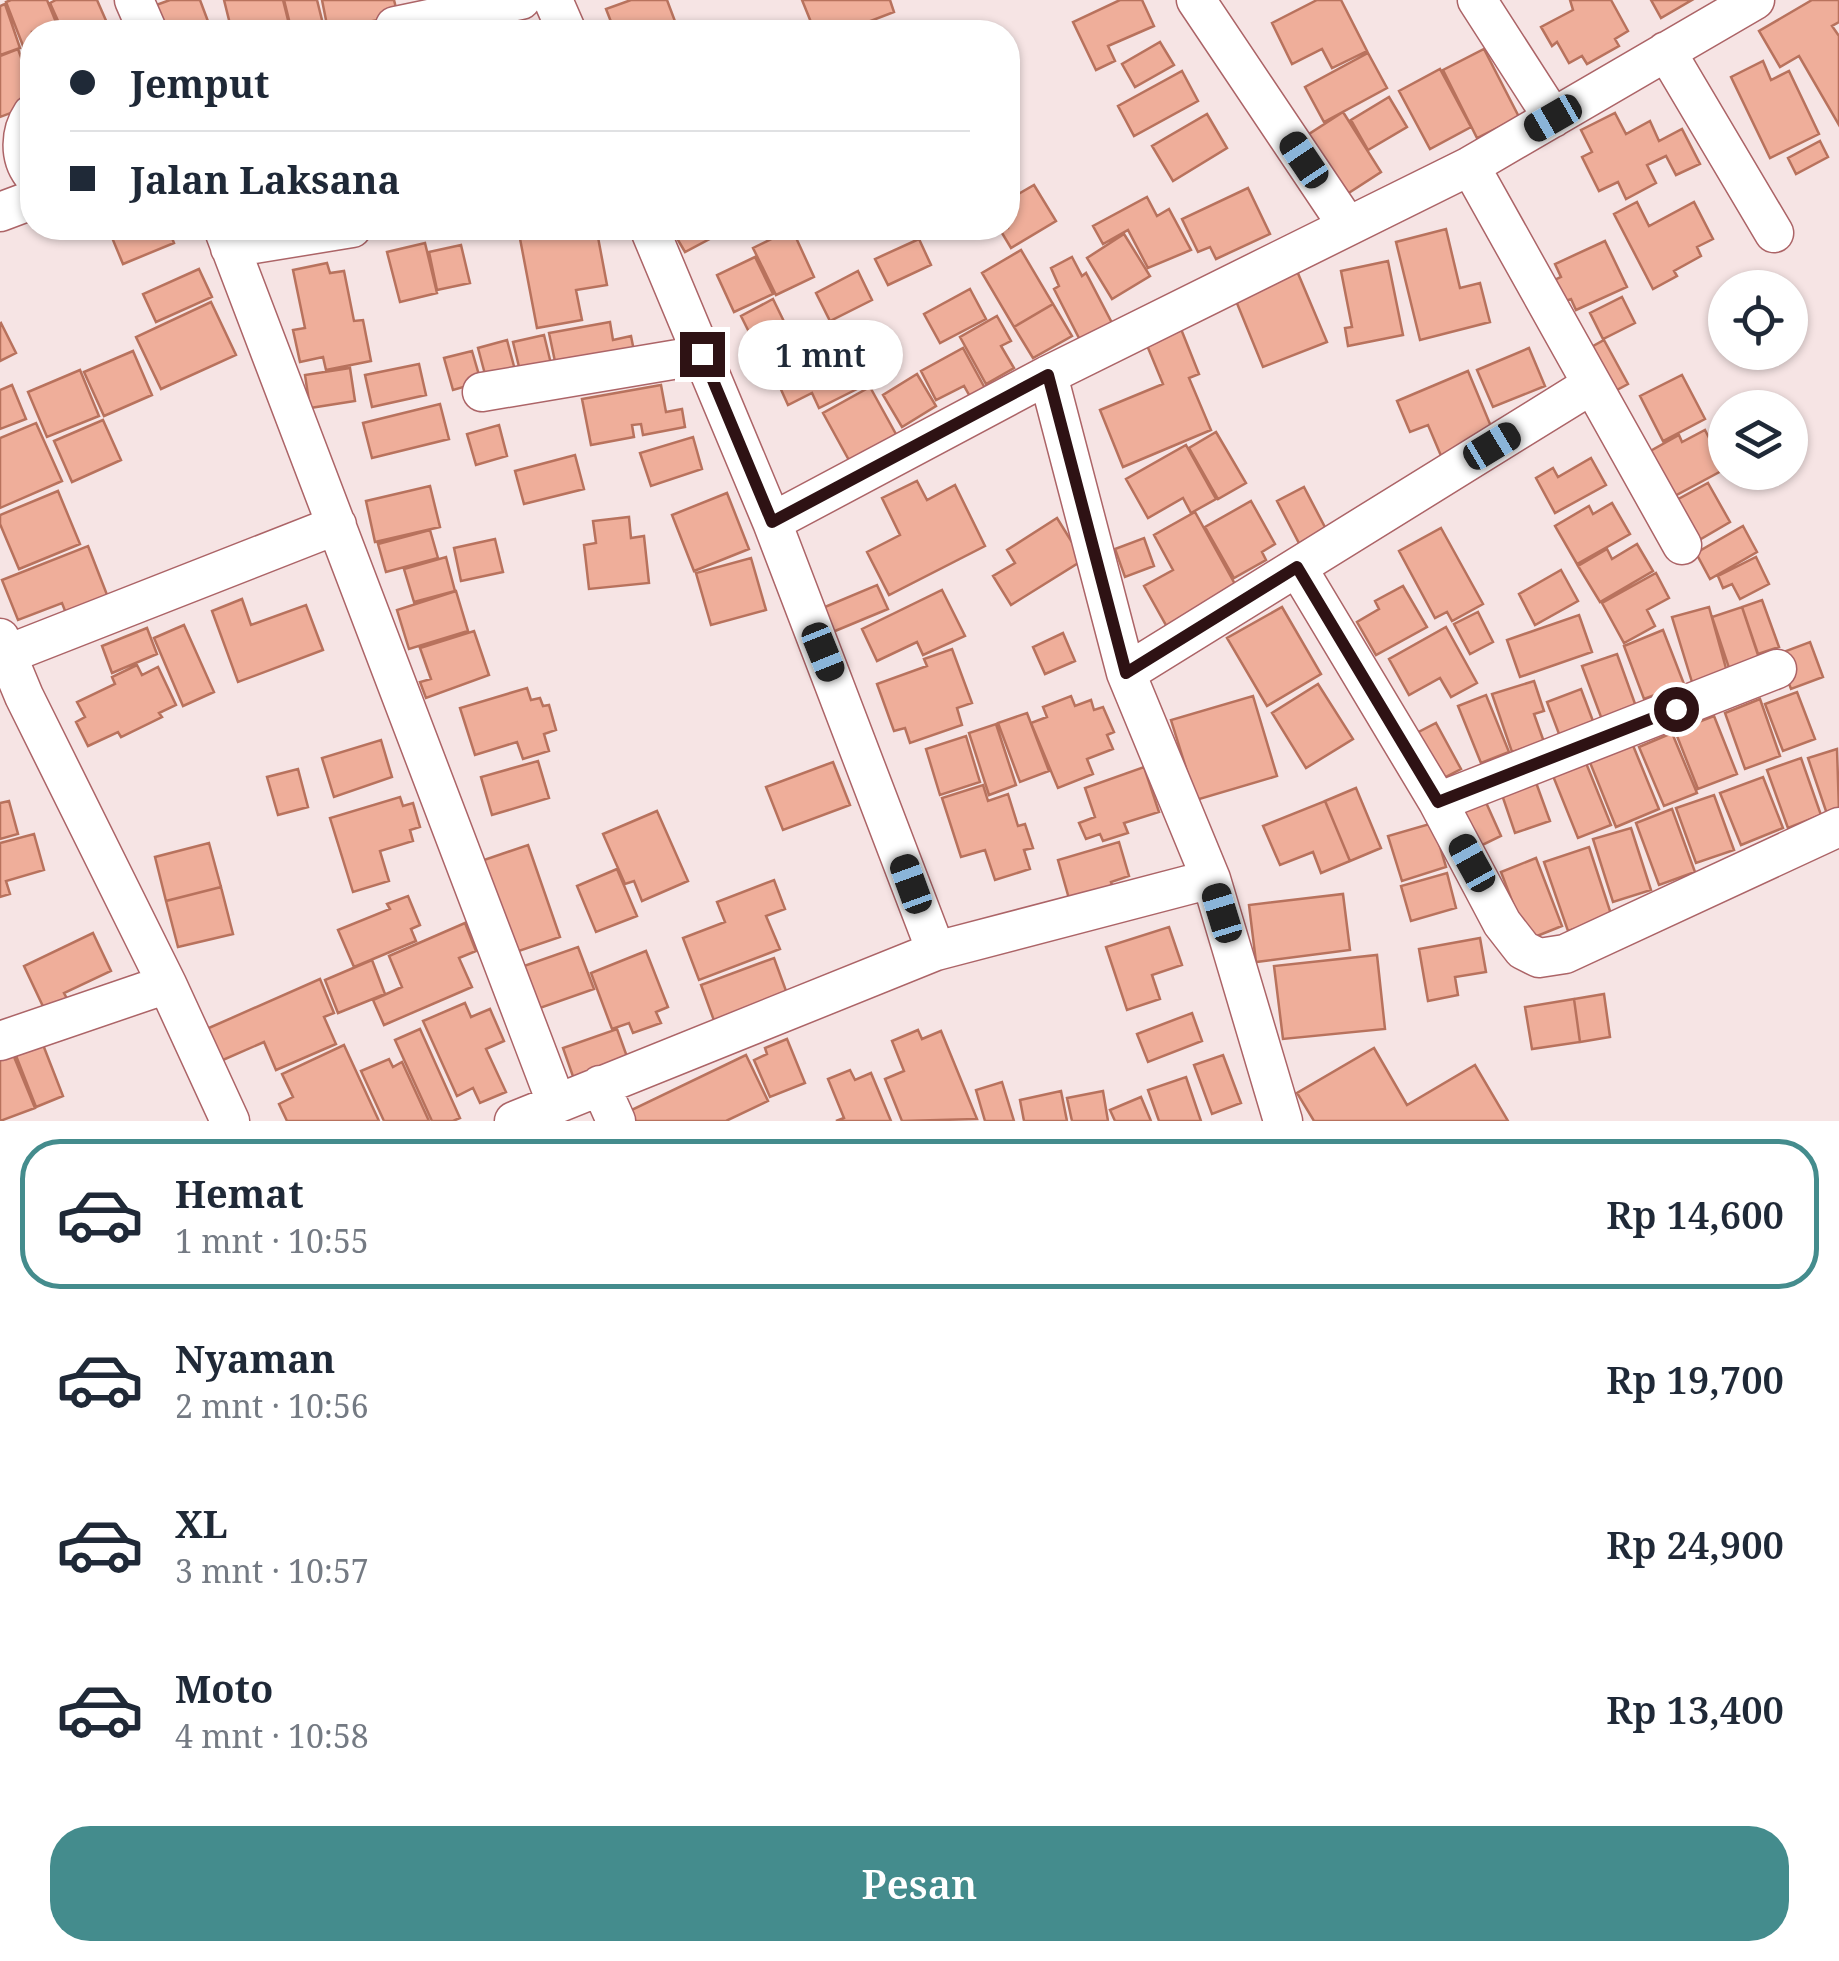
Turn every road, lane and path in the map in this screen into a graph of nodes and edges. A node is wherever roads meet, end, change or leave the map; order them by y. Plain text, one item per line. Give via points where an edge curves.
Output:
1 (521, 0) edge
2 (1196, 0) edge
3 (1477, 0) edge
4 (1755, 0) edge
5 (423, 20) edge
6 (1666, 51) junction
7 (1553, 118) junction
8 (1470, 166) junction
9 (1347, 224) junction
10 (1774, 233) dead end
11 (227, 240) edge
12 (654, 240) edge
13 (702, 354) junction
14 (1048, 375) junction
15 (1590, 386) junction
16 (482, 392) dead end
17 (772, 522) junction
18 (336, 526) junction
19 (1682, 545) dead end
20 (1297, 567) junction
21 (4, 646) edge
22 (1778, 669) dead end
23 (1126, 673) junction
24 (12, 700) edge
25 (1438, 802) junction
26 (1839, 826) edge
27 (1211, 879) junction
28 (936, 951) junction
29 (167, 984) junction
30 (0, 1041) edge
31 (600, 1086) junction
32 (556, 1102) junction
33 (230, 1121) edge
34 (514, 1121) edge
35 (616, 1121) edge
36 (1283, 1121) edge

1 - 5 street
2 - 9 street
3 - 7 street
4 - 6 street
6 - 7 street
6 - 10 street
7 - 8 street
8 - 9 street
8 - 15 street
9 - 14 street
11 - 18 street
12 - 13 street
13 - 16 street
13 - 17 street
14 - 17 street
14 - 23 street
15 - 19 street
15 - 20 street
17 - 28 street
18 - 21 street
18 - 32 street
20 - 23 street
20 - 25 street
21 - 24 street
22 - 25 street
23 - 27 street
24 - 29 street
25 - 26 street via 1502,923 1523,950 1539,958 1565,954
27 - 28 street
27 - 36 street
28 - 31 street
29 - 30 street
29 - 33 street
31 - 32 street
31 - 35 street
32 - 34 street

